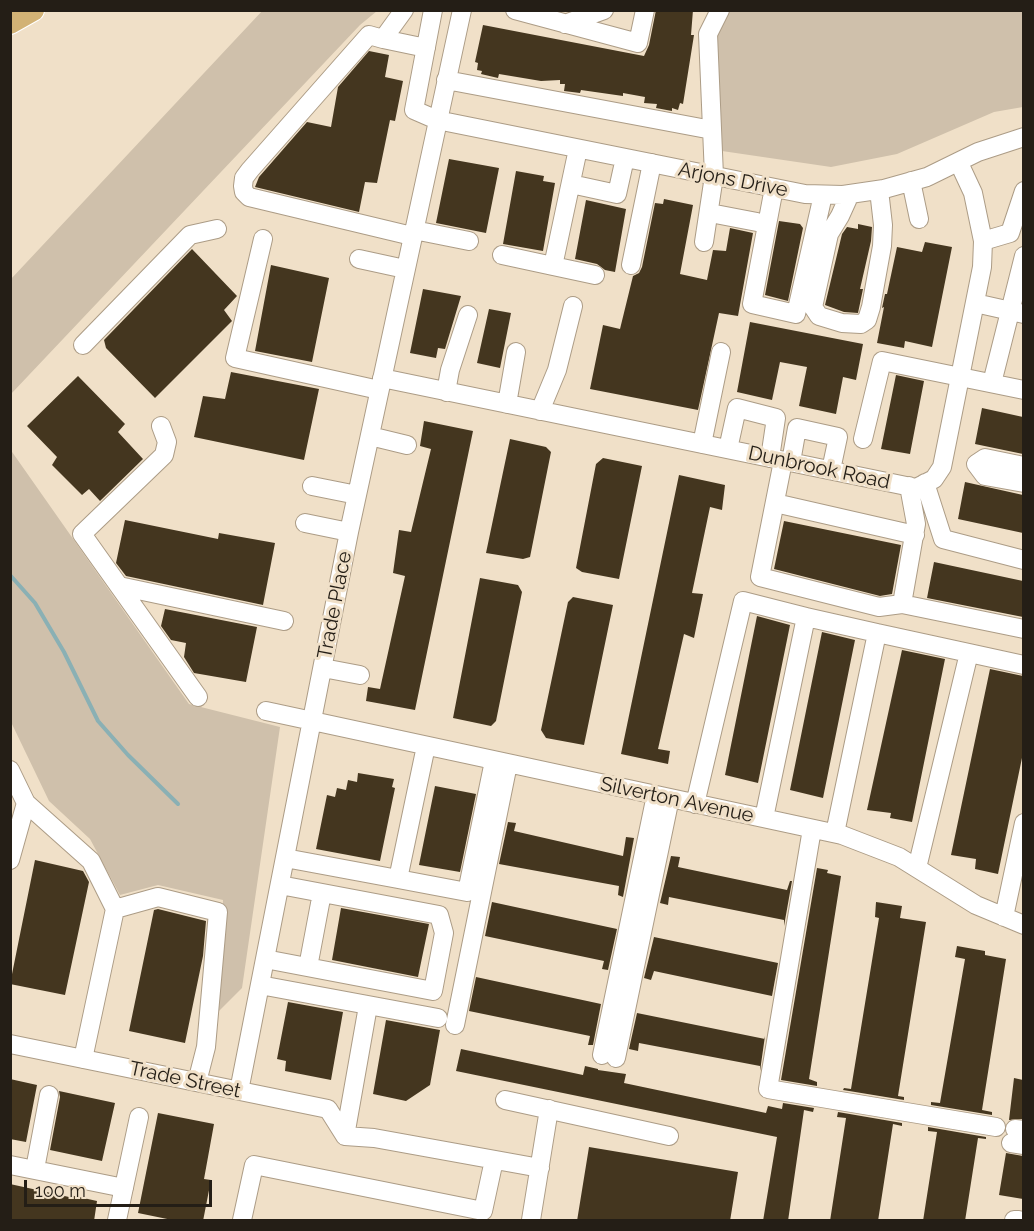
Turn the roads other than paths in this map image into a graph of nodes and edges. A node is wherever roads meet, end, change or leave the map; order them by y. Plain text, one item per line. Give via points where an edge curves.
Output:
1 (33, 10) edge
2 (404, 10) edge
3 (434, 10) edge
4 (462, 10) edge
5 (515, 10) edge
6 (604, 10) edge
7 (645, 10) edge
8 (720, 10) edge
9 (10, 23) edge
10 (565, 24) junction
11 (383, 39) junction
12 (426, 48) junction
13 (446, 80) junction
14 (437, 120) junction
15 (712, 130) junction
16 (1023, 136) edge
17 (578, 149) junction
18 (625, 158) junction
19 (652, 163) junction
20 (959, 163) junction
21 (714, 176) junction
22 (911, 182) junction
23 (571, 184) junction
24 (774, 188) junction
25 (879, 190) junction
26 (1023, 191) edge
27 (850, 194) junction
28 (823, 195) junction
29 (710, 213) junction
30 (919, 219) dead end
31 (757, 222) dead end
32 (217, 229) dead end
33 (413, 233) junction
34 (1017, 234) edge
35 (263, 239) dead end
36 (469, 241) dead end
37 (983, 241) junction
38 (704, 242) dead end
39 (502, 255) dead end
40 (1023, 256) edge
41 (359, 259) dead end
42 (631, 265) dead end
43 (553, 266) junction
44 (405, 269) junction
45 (595, 274) dead end
46 (975, 303) junction
47 (573, 306) dead end
48 (1016, 313) edge
49 (468, 315) dead end
50 (83, 345) dead end
51 (516, 352) dead end
52 (721, 352) dead end
53 (960, 377) junction
54 (992, 383) junction
55 (380, 384) junction
56 (1023, 390) edge
57 (446, 392) junction
58 (507, 404) junction
59 (540, 411) junction
60 (161, 426) dead end
61 (370, 436) junction
62 (863, 440) dead end
63 (702, 444) junction
64 (407, 446) dead end
65 (728, 449) junction
66 (944, 458) junction
67 (781, 460) junction
68 (976, 464) junction
69 (1023, 466) edge
70 (831, 470) junction
71 (1023, 483) edge
72 (917, 485) junction
73 (312, 486) dead end
74 (357, 495) junction
75 (775, 503) junction
76 (936, 518) junction
77 (305, 523) dead end
78 (915, 529) junction
79 (349, 532) junction
80 (1023, 560) edge
81 (119, 585) junction
82 (902, 604) junction
83 (806, 617) junction
84 (284, 621) dead end
85 (1023, 630) edge
86 (877, 633) junction
87 (969, 653) junction
88 (1023, 665) edge
89 (323, 668) junction
90 (360, 675) dead end
91 (198, 697) dead end
92 (266, 711) dead end
93 (312, 722) junction
94 (426, 746) junction
95 (501, 762) junction
96 (10, 770) edge
97 (663, 796) junction
98 (26, 803) junction
99 (695, 804) junction
100 (764, 818) junction
101 (1023, 823) edge
102 (812, 829) junction
103 (835, 833) junction
104 (285, 858) junction
105 (10, 860) edge
106 (917, 868) junction
107 (398, 879) junction
108 (280, 885) junction
109 (322, 893) junction
110 (115, 909) junction
111 (1004, 917) junction
112 (1023, 925) edge
113 (265, 959) junction
114 (308, 967) junction
115 (260, 985) junction
116 (368, 1006) junction
117 (438, 1018) dead end
118 (456, 1025) dead end
119 (10, 1044) edge
120 (609, 1056) dead end
121 (83, 1059) junction
122 (197, 1082) junction
123 (239, 1091) junction
124 (49, 1095) dead end
125 (506, 1100) dead end
126 (549, 1109) junction
127 (139, 1117) dead end
128 (996, 1128) dead end
129 (345, 1136) junction
130 (669, 1136) dead end
131 (494, 1160) junction
132 (10, 1164) edge
133 (540, 1168) junction
134 (35, 1169) junction
135 (124, 1188) junction
136 (117, 1221) edge
137 (242, 1221) edge
138 (531, 1221) edge

1 - 9 main road
2 - 11 street
3 - 12 street
4 - 13 street, Trade Place
5 - 10 street
6 - 10 street
7 - 10 street via 638,43
8 - 15 street via 708,34
11 - 12 street
11 - 33 street via 369,35 250,170 243,186 249,197
12 - 14 street via 414,110
13 - 14 street, Trade Place
13 - 15 street
14 - 17 street, Arjons Drive
14 - 33 street, Trade Place
15 - 21 street
16 - 20 street, Arjons Drive
17 - 18 street, Arjons Drive
17 - 23 street
18 - 19 street, Arjons Drive
18 - 23 street via 617,194
19 - 21 street, Arjons Drive
19 - 42 street
20 - 22 street, Arjons Drive
20 - 37 street via 973,193
21 - 24 street, Arjons Drive
21 - 29 street
22 - 25 street, Arjons Drive
22 - 30 street
23 - 43 street
24 - 28 street, Arjons Drive
24 - 28 street via 752,304 796,314
25 - 27 street, Arjons Drive
25 - 27 street via 882,246 871,307 867,320 861,324 842,323 819,315 813,307 829,234
26 - 34 street
27 - 28 street, Arjons Drive
29 - 31 street
29 - 38 street
32 - 50 street via 190,235
33 - 36 street
33 - 44 street, Trade Place
34 - 37 street
35 - 55 street, Dunbrook Road via 236,358
37 - 46 street
39 - 43 street
40 - 48 street
41 - 44 street
43 - 45 street
44 - 55 street, Trade Place
46 - 48 street
46 - 53 street
47 - 59 street via 557,370
48 - 54 street
49 - 57 street
51 - 58 street
52 - 63 street
53 - 54 street
53 - 62 street via 882,361
53 - 66 street
54 - 56 street
55 - 57 street, Dunbrook Road
55 - 61 street, Trade Place
57 - 58 street, Dunbrook Road
58 - 59 street, Dunbrook Road
59 - 63 street, Dunbrook Road
60 - 81 street via 167,442 164,455 82,534
61 - 64 street
61 - 74 street, Trade Place
63 - 65 street, Dunbrook Road
65 - 67 street, Dunbrook Road
65 - 67 street via 737,408 776,418
66 - 68 street
66 - 72 street via 934,479
67 - 70 street, Dunbrook Road
67 - 70 street via 797,428 838,437
67 - 75 street
68 - 69 street via 985,458
68 - 71 street via 985,476
70 - 72 street, Dunbrook Road
72 - 76 street
72 - 78 street
73 - 74 street
74 - 79 street, Trade Place
75 - 78 street
75 - 82 street via 760,577 879,607
76 - 78 street
76 - 80 street via 943,539
77 - 79 street
78 - 82 street
79 - 89 street, Trade Place
81 - 84 street
81 - 91 street
82 - 85 street
83 - 86 street
83 - 99 street via 743,602
83 - 100 street
86 - 87 street
86 - 103 street
87 - 88 street
87 - 106 street
89 - 90 street
89 - 93 street, Trade Place
92 - 93 street, Silverton Avenue
93 - 94 street, Silverton Avenue
93 - 104 street, Trade Place
94 - 95 street, Silverton Avenue
94 - 107 street
95 - 97 street, Silverton Avenue
95 - 107 street via 467,892
95 - 118 street
96 - 98 street
97 - 99 street, Silverton Avenue
97 - 120 street
98 - 105 street
98 - 110 street via 91,861
99 - 100 street, Silverton Avenue
100 - 102 street, Silverton Avenue
101 - 111 street
102 - 103 street, Silverton Avenue
102 - 128 street via 768,1089
103 - 106 street, Silverton Avenue via 899,857
104 - 107 street
104 - 108 street, Trade Place
106 - 111 street, Silverton Avenue
108 - 109 street
108 - 113 street, Trade Place
109 - 114 street
109 - 114 street via 439,915 444,933 433,991
110 - 121 street
110 - 122 street via 158,897 218,912 206,1047
111 - 112 street, Silverton Avenue
113 - 114 street
113 - 115 street, Trade Place
115 - 116 street
115 - 123 street, Trade Place
116 - 117 street
116 - 129 street
119 - 121 street, Trade Street
121 - 122 street, Trade Street
122 - 123 street, Trade Street
123 - 129 street, Trade Street via 328,1109
124 - 134 street
125 - 126 street
126 - 130 street
126 - 133 street
127 - 135 street
129 - 131 street
131 - 133 street
131 - 137 street via 483,1211 254,1165
132 - 134 street
133 - 138 street
134 - 135 street
135 - 136 street

